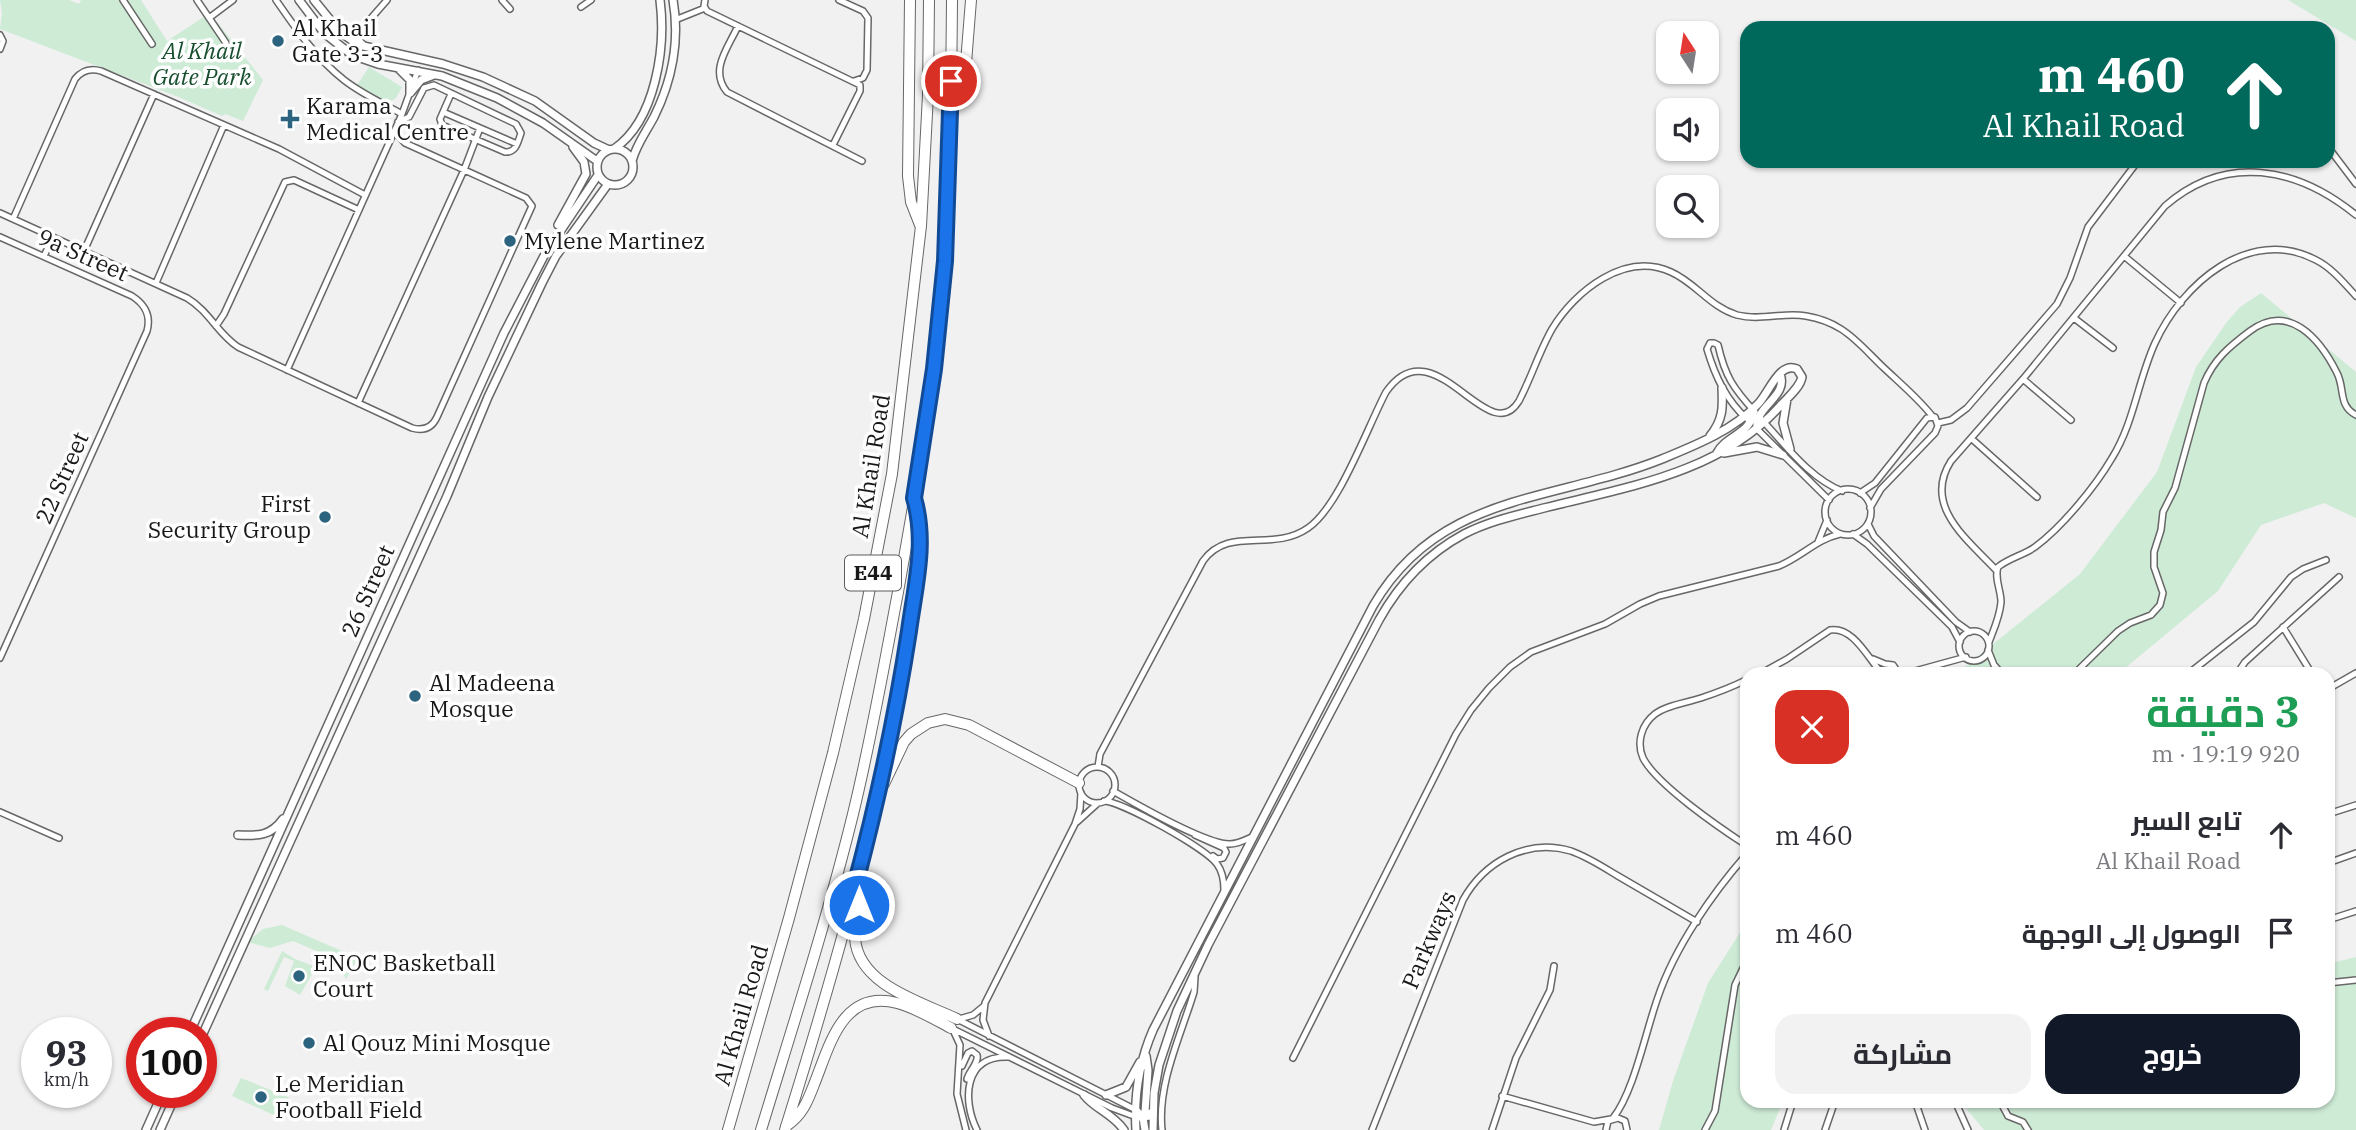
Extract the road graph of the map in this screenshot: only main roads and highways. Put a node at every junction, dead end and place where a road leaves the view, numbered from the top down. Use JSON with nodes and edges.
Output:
{"nodes":[{"id":1,"x":910,"y":0,"type":"edge"},
{"id":2,"x":929,"y":0,"type":"edge"},
{"id":3,"x":952,"y":0,"type":"edge"},
{"id":4,"x":971,"y":0,"type":"edge"},
{"id":5,"x":951,"y":108,"type":"junction"},
{"id":6,"x":921,"y":226,"type":"junction"},
{"id":7,"x":914,"y":498,"type":"junction"},
{"id":8,"x":1080,"y":788,"type":"road end"},
{"id":9,"x":877,"y":800,"type":"junction"},
{"id":10,"x":856,"y":882,"type":"junction"},
{"id":11,"x":785,"y":1128,"type":"edge"},
{"id":12,"x":727,"y":1130,"type":"edge"},
{"id":13,"x":761,"y":1130,"type":"edge"}],
"edges":[{"from":1,"to":6,"type":"highway"},
{"from":2,"to":6,"type":"highway","name":"Al Khail Road","number":"E44"},
{"from":3,"to":5,"type":"highway","name":"Al Khail Road","number":"E44"},
{"from":4,"to":5,"type":"highway"},
{"from":5,"to":7,"type":"highway","name":"Al Khail Road","number":"E44"},
{"from":6,"to":12,"type":"highway","name":"Al Khail Road","number":"E44"},
{"from":7,"to":9,"type":"highway"},
{"from":7,"to":13,"type":"highway","name":"Al Khail Road","number":"E44"},
{"from":8,"to":9,"type":"highway"},
{"from":9,"to":10,"type":"highway"},
{"from":10,"to":11,"type":"highway"},
{"from":10,"to":11,"type":"highway"}]}
